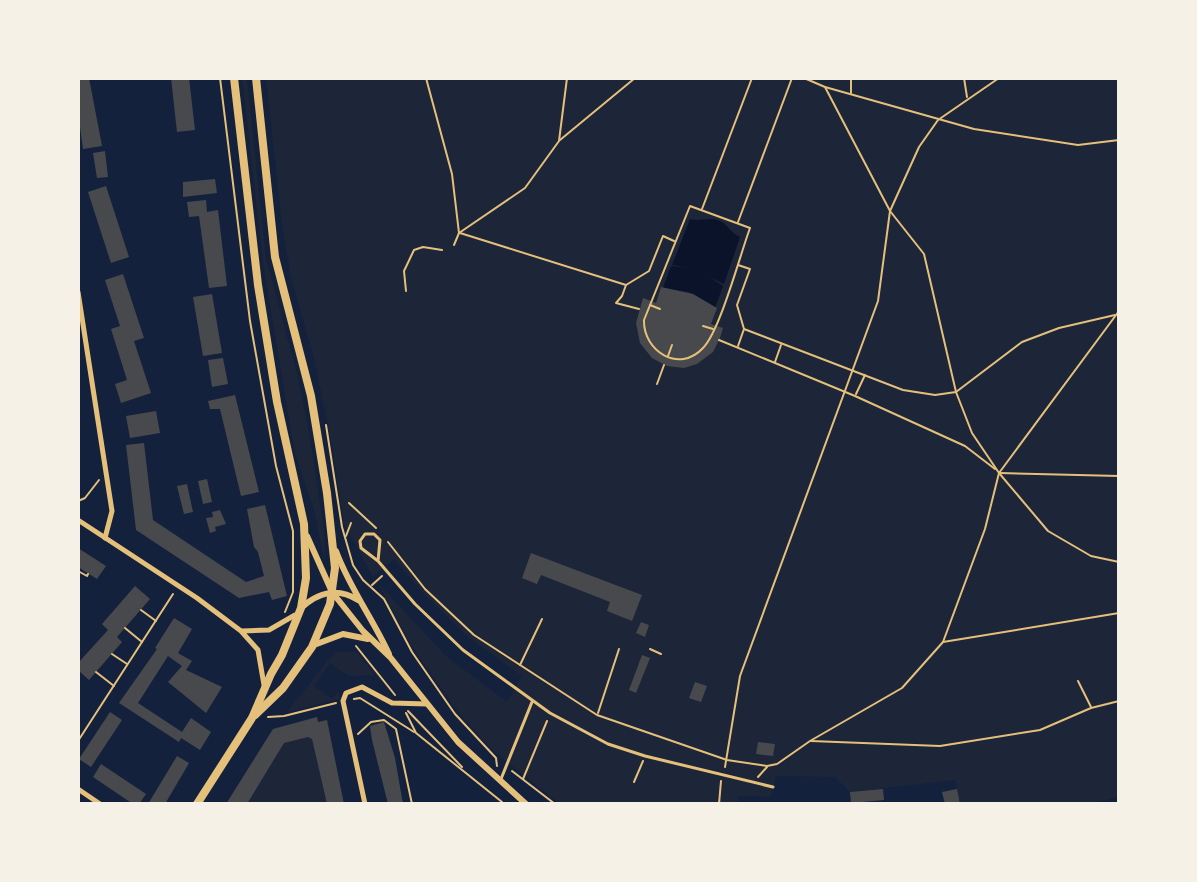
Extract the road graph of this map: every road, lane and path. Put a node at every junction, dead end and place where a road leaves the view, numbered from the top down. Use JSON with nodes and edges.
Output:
{"nodes":[{"id":1,"x":220,"y":78,"type":"edge"},
{"id":2,"x":234,"y":78,"type":"edge"},
{"id":3,"x":256,"y":78,"type":"edge"},
{"id":4,"x":426,"y":78,"type":"edge"},
{"id":5,"x":567,"y":78,"type":"edge"},
{"id":6,"x":635,"y":78,"type":"edge"},
{"id":7,"x":752,"y":78,"type":"edge"},
{"id":8,"x":792,"y":78,"type":"edge"},
{"id":9,"x":804,"y":78,"type":"edge"},
{"id":10,"x":851,"y":78,"type":"edge"},
{"id":11,"x":964,"y":78,"type":"edge"},
{"id":12,"x":999,"y":78,"type":"edge"},
{"id":13,"x":825,"y":87,"type":"junction"},
{"id":14,"x":851,"y":93,"type":"junction"},
{"id":15,"x":968,"y":98,"type":"junction"},
{"id":16,"x":938,"y":120,"type":"junction"},
{"id":17,"x":1119,"y":140,"type":"edge"},
{"id":18,"x":559,"y":141,"type":"junction"},
{"id":19,"x":702,"y":211,"type":"junction"},
{"id":20,"x":890,"y":211,"type":"junction"},
{"id":21,"x":738,"y":223,"type":"junction"},
{"id":22,"x":459,"y":233,"type":"junction"},
{"id":23,"x":675,"y":241,"type":"junction"},
{"id":24,"x":454,"y":245,"type":"dead end"},
{"id":25,"x":442,"y":250,"type":"dead end"},
{"id":26,"x":737,"y":264,"type":"junction"},
{"id":27,"x":626,"y":285,"type":"junction"},
{"id":28,"x":406,"y":291,"type":"dead end"},
{"id":29,"x":78,"y":292,"type":"edge"},
{"id":30,"x":649,"y":305,"type":"junction"},
{"id":31,"x":639,"y":309,"type":"dead end"},
{"id":32,"x":660,"y":309,"type":"dead end"},
{"id":33,"x":1119,"y":311,"type":"edge"},
{"id":34,"x":1115,"y":315,"type":"junction"},
{"id":35,"x":703,"y":326,"type":"dead end"},
{"id":36,"x":714,"y":329,"type":"junction"},
{"id":37,"x":744,"y":329,"type":"junction"},
{"id":38,"x":719,"y":340,"type":"dead end"},
{"id":39,"x":782,"y":344,"type":"junction"},
{"id":40,"x":672,"y":345,"type":"dead end"},
{"id":41,"x":737,"y":347,"type":"junction"},
{"id":42,"x":667,"y":357,"type":"junction"},
{"id":43,"x":775,"y":363,"type":"junction"},
{"id":44,"x":664,"y":365,"type":"dead end"},
{"id":45,"x":852,"y":370,"type":"junction"},
{"id":46,"x":865,"y":375,"type":"junction"},
{"id":47,"x":657,"y":384,"type":"dead end"},
{"id":48,"x":845,"y":392,"type":"junction"},
{"id":49,"x":956,"y":392,"type":"junction"},
{"id":50,"x":855,"y":396,"type":"junction"},
{"id":51,"x":324,"y":413,"type":"dead end"},
{"id":52,"x":105,"y":472,"type":"junction"},
{"id":53,"x":999,"y":473,"type":"junction"},
{"id":54,"x":1119,"y":476,"type":"edge"},
{"id":55,"x":78,"y":501,"type":"edge"},
{"id":56,"x":349,"y":503,"type":"dead end"},
{"id":57,"x":78,"y":520,"type":"edge"},
{"id":58,"x":351,"y":523,"type":"dead end"},
{"id":59,"x":304,"y":524,"type":"junction"},
{"id":60,"x":380,"y":532,"type":"dead end"},
{"id":61,"x":105,"y":538,"type":"junction"},
{"id":62,"x":333,"y":539,"type":"junction"},
{"id":63,"x":345,"y":539,"type":"junction"},
{"id":64,"x":387,"y":541,"type":"dead end"},
{"id":65,"x":378,"y":561,"type":"junction"},
{"id":66,"x":1119,"y":562,"type":"edge"},
{"id":67,"x":78,"y":571,"type":"edge"},
{"id":68,"x":387,"y":572,"type":"junction"},
{"id":69,"x":88,"y":574,"type":"dead end"},
{"id":70,"x":178,"y":586,"type":"junction"},
{"id":71,"x":371,"y":586,"type":"junction"},
{"id":72,"x":376,"y":591,"type":"junction"},
{"id":73,"x":332,"y":592,"type":"junction"},
{"id":74,"x":371,"y":595,"type":"dead end"},
{"id":75,"x":361,"y":602,"type":"junction"},
{"id":76,"x":290,"y":603,"type":"dead end"},
{"id":77,"x":301,"y":608,"type":"junction"},
{"id":78,"x":141,"y":610,"type":"dead end"},
{"id":79,"x":1119,"y":613,"type":"edge"},
{"id":80,"x":542,"y":619,"type":"dead end"},
{"id":81,"x":156,"y":621,"type":"junction"},
{"id":82,"x":125,"y":628,"type":"dead end"},
{"id":83,"x":241,"y":631,"type":"junction"},
{"id":84,"x":371,"y":640,"type":"junction"},
{"id":85,"x":142,"y":642,"type":"junction"},
{"id":86,"x":353,"y":642,"type":"dead end"},
{"id":87,"x":943,"y":642,"type":"junction"},
{"id":88,"x":312,"y":647,"type":"junction"},
{"id":89,"x":619,"y":649,"type":"dead end"},
{"id":90,"x":650,"y":649,"type":"dead end"},
{"id":91,"x":112,"y":654,"type":"dead end"},
{"id":92,"x":661,"y":654,"type":"dead end"},
{"id":93,"x":390,"y":657,"type":"junction"},
{"id":94,"x":128,"y":664,"type":"junction"},
{"id":95,"x":520,"y":667,"type":"junction"},
{"id":96,"x":96,"y":672,"type":"dead end"},
{"id":97,"x":1078,"y":681,"type":"dead end"},
{"id":98,"x":114,"y":686,"type":"junction"},
{"id":99,"x":264,"y":688,"type":"junction"},
{"id":100,"x":398,"y":699,"type":"dead end"},
{"id":101,"x":349,"y":700,"type":"dead end"},
{"id":102,"x":1119,"y":701,"type":"edge"},
{"id":103,"x":532,"y":702,"type":"junction"},
{"id":104,"x":337,"y":703,"type":"dead end"},
{"id":105,"x":427,"y":704,"type":"junction"},
{"id":106,"x":1091,"y":708,"type":"junction"},
{"id":107,"x":550,"y":713,"type":"junction"},
{"id":108,"x":597,"y":715,"type":"junction"},
{"id":109,"x":252,"y":718,"type":"junction"},
{"id":110,"x":416,"y":733,"type":"junction"},
{"id":111,"x":352,"y":740,"type":"junction"},
{"id":112,"x":78,"y":741,"type":"edge"},
{"id":113,"x":810,"y":741,"type":"junction"},
{"id":114,"x":645,"y":756,"type":"junction"},
{"id":115,"x":496,"y":758,"type":"dead end"},
{"id":116,"x":727,"y":760,"type":"junction"},
{"id":117,"x":767,"y":766,"type":"junction"},
{"id":118,"x":464,"y":770,"type":"junction"},
{"id":119,"x":512,"y":770,"type":"dead end"},
{"id":120,"x":523,"y":779,"type":"junction"},
{"id":121,"x":500,"y":782,"type":"junction"},
{"id":122,"x":634,"y":782,"type":"dead end"},
{"id":123,"x":754,"y":782,"type":"junction"},
{"id":124,"x":773,"y":787,"type":"dead end"},
{"id":125,"x":78,"y":789,"type":"edge"},
{"id":126,"x":100,"y":804,"type":"edge"},
{"id":127,"x":197,"y":804,"type":"edge"},
{"id":128,"x":365,"y":804,"type":"edge"},
{"id":129,"x":504,"y":804,"type":"edge"},
{"id":130,"x":526,"y":804,"type":"edge"},
{"id":131,"x":555,"y":804,"type":"edge"}],
"edges":[{"from":1,"to":76,"type":"path"},
{"from":2,"to":59,"type":"main road"},
{"from":3,"to":62,"type":"main road"},
{"from":4,"to":22,"type":"path"},
{"from":5,"to":18,"type":"path"},
{"from":6,"to":18,"type":"path"},
{"from":7,"to":19,"type":"path"},
{"from":8,"to":21,"type":"path"},
{"from":9,"to":13,"type":"path"},
{"from":10,"to":14,"type":"path"},
{"from":11,"to":15,"type":"path"},
{"from":12,"to":15,"type":"path"},
{"from":13,"to":14,"type":"path"},
{"from":13,"to":20,"type":"path"},
{"from":14,"to":16,"type":"path"},
{"from":15,"to":16,"type":"path"},
{"from":16,"to":17,"type":"path"},
{"from":16,"to":20,"type":"path"},
{"from":18,"to":22,"type":"path"},
{"from":19,"to":21,"type":"path"},
{"from":19,"to":23,"type":"path"},
{"from":20,"to":45,"type":"path"},
{"from":20,"to":49,"type":"path"},
{"from":21,"to":26,"type":"path"},
{"from":22,"to":24,"type":"path"},
{"from":22,"to":27,"type":"path"},
{"from":23,"to":27,"type":"path"},
{"from":23,"to":30,"type":"path"},
{"from":25,"to":28,"type":"path"},
{"from":26,"to":36,"type":"path"},
{"from":26,"to":37,"type":"path"},
{"from":27,"to":31,"type":"path"},
{"from":29,"to":52,"type":"street"},
{"from":30,"to":32,"type":"path"},
{"from":30,"to":42,"type":"path"},
{"from":33,"to":34,"type":"path"},
{"from":34,"to":49,"type":"path"},
{"from":34,"to":53,"type":"path"},
{"from":35,"to":36,"type":"path"},
{"from":36,"to":42,"type":"path"},
{"from":37,"to":39,"type":"path"},
{"from":37,"to":41,"type":"path"},
{"from":38,"to":41,"type":"path"},
{"from":39,"to":43,"type":"path"},
{"from":39,"to":45,"type":"path"},
{"from":40,"to":42,"type":"path"},
{"from":41,"to":43,"type":"path"},
{"from":43,"to":48,"type":"path"},
{"from":44,"to":47,"type":"path"},
{"from":45,"to":46,"type":"path"},
{"from":45,"to":48,"type":"path"},
{"from":46,"to":49,"type":"path"},
{"from":46,"to":50,"type":"path"},
{"from":48,"to":50,"type":"path"},
{"from":48,"to":116,"type":"path"},
{"from":49,"to":53,"type":"path"},
{"from":50,"to":53,"type":"path"},
{"from":51,"to":63,"type":"path"},
{"from":52,"to":55,"type":"path"},
{"from":52,"to":61,"type":"street"},
{"from":53,"to":54,"type":"path"},
{"from":53,"to":66,"type":"path"},
{"from":53,"to":87,"type":"path"},
{"from":56,"to":60,"type":"path"},
{"from":57,"to":61,"type":"street"},
{"from":58,"to":63,"type":"path"},
{"from":59,"to":73,"type":"street"},
{"from":59,"to":77,"type":"main road"},
{"from":61,"to":70,"type":"street"},
{"from":62,"to":73,"type":"main road"},
{"from":62,"to":75,"type":"street"},
{"from":63,"to":71,"type":"path"},
{"from":64,"to":95,"type":"path"},
{"from":65,"to":65,"type":"lane"},
{"from":65,"to":68,"type":"lane"},
{"from":67,"to":69,"type":"path"},
{"from":68,"to":71,"type":"path"},
{"from":68,"to":103,"type":"lane"},
{"from":70,"to":81,"type":"path"},
{"from":70,"to":83,"type":"street"},
{"from":71,"to":72,"type":"path"},
{"from":72,"to":74,"type":"path"},
{"from":72,"to":115,"type":"path"},
{"from":73,"to":75,"type":"street"},
{"from":73,"to":77,"type":"street"},
{"from":73,"to":84,"type":"street"},
{"from":73,"to":88,"type":"main road"},
{"from":75,"to":93,"type":"street"},
{"from":77,"to":83,"type":"street"},
{"from":77,"to":99,"type":"main road"},
{"from":78,"to":81,"type":"path"},
{"from":79,"to":87,"type":"path"},
{"from":80,"to":95,"type":"path"},
{"from":81,"to":85,"type":"path"},
{"from":82,"to":85,"type":"path"},
{"from":83,"to":99,"type":"street"},
{"from":84,"to":88,"type":"street"},
{"from":84,"to":93,"type":"street"},
{"from":85,"to":94,"type":"path"},
{"from":86,"to":100,"type":"path"},
{"from":87,"to":113,"type":"path"},
{"from":88,"to":109,"type":"main road"},
{"from":89,"to":108,"type":"path"},
{"from":90,"to":92,"type":"path"},
{"from":91,"to":94,"type":"path"},
{"from":93,"to":105,"type":"street"},
{"from":94,"to":98,"type":"path"},
{"from":95,"to":108,"type":"path"},
{"from":96,"to":98,"type":"path"},
{"from":97,"to":106,"type":"path"},
{"from":98,"to":112,"type":"path"},
{"from":99,"to":109,"type":"main road"},
{"from":101,"to":110,"type":"path"},
{"from":102,"to":106,"type":"path"},
{"from":103,"to":107,"type":"lane"},
{"from":103,"to":121,"type":"lane"},
{"from":104,"to":109,"type":"path"},
{"from":105,"to":111,"type":"street"},
{"from":105,"to":121,"type":"street"},
{"from":106,"to":113,"type":"path"},
{"from":107,"to":114,"type":"lane"},
{"from":107,"to":120,"type":"path"},
{"from":108,"to":116,"type":"path"},
{"from":109,"to":127,"type":"main road"},
{"from":110,"to":118,"type":"path"},
{"from":110,"to":118,"type":"path"},
{"from":111,"to":128,"type":"street"},
{"from":111,"to":129,"type":"path"},
{"from":113,"to":117,"type":"path"},
{"from":114,"to":122,"type":"path"},
{"from":114,"to":123,"type":"lane"},
{"from":116,"to":117,"type":"path"},
{"from":117,"to":123,"type":"path"},
{"from":118,"to":129,"type":"path"},
{"from":119,"to":120,"type":"path"},
{"from":120,"to":131,"type":"path"},
{"from":121,"to":130,"type":"street"},
{"from":123,"to":124,"type":"lane"},
{"from":125,"to":126,"type":"street"}]}
